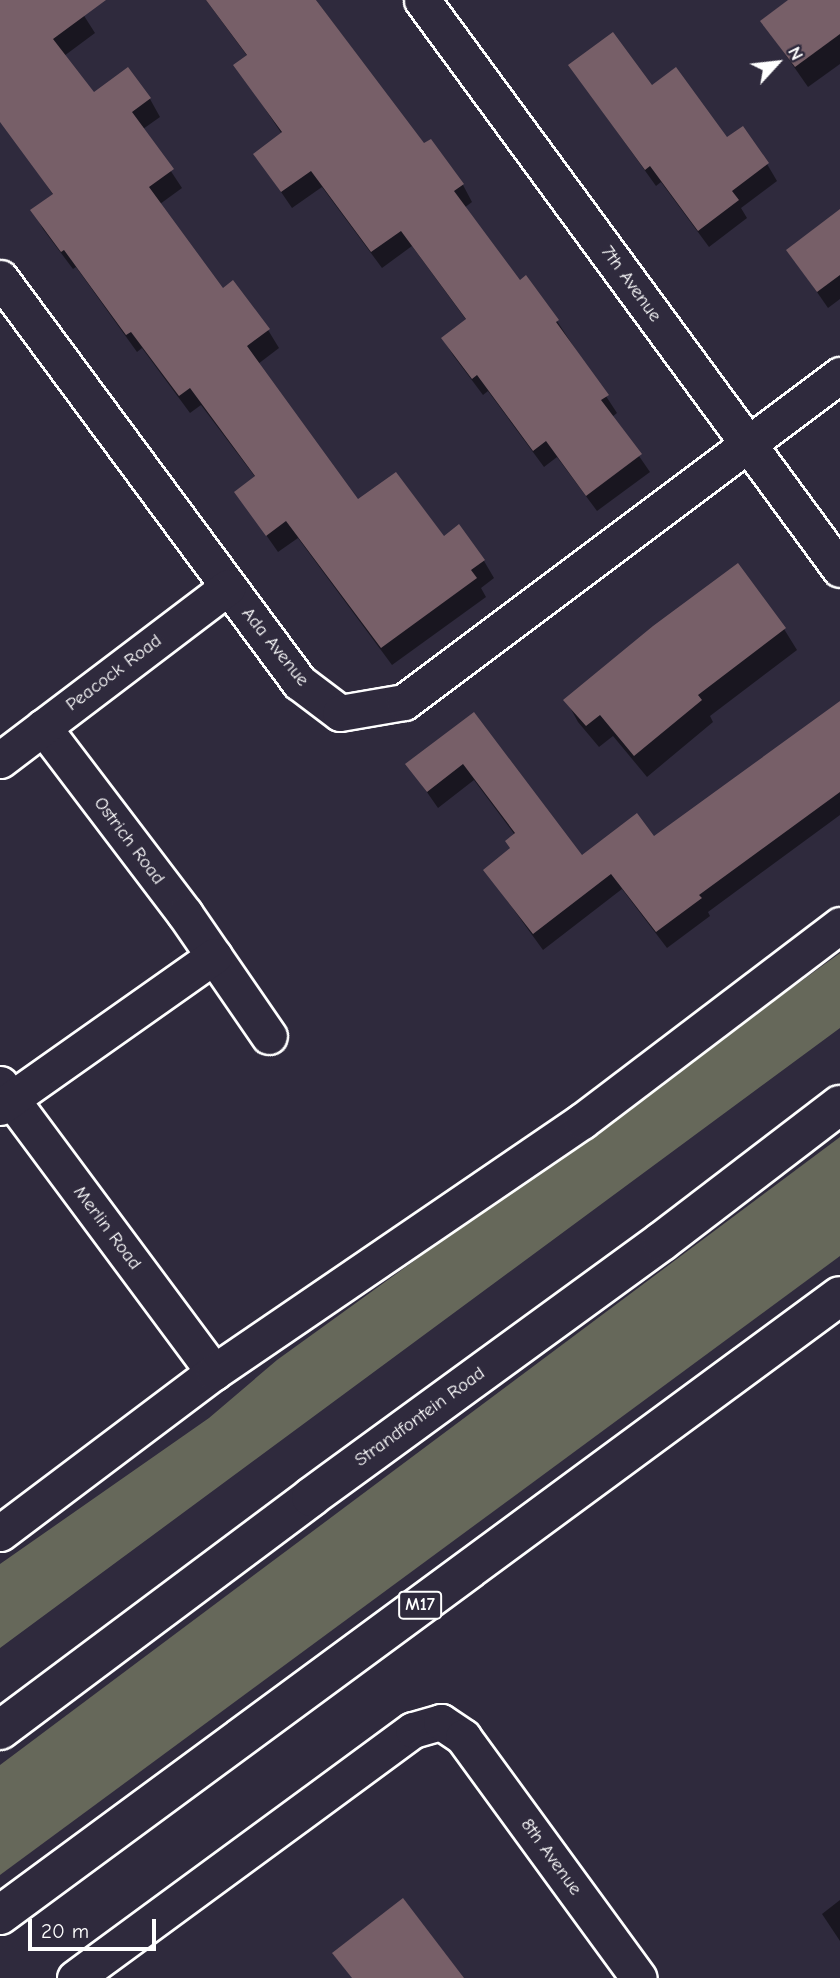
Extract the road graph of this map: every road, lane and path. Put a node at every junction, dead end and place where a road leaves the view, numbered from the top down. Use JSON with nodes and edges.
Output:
{"nodes":[{"id":1,"x":422,"y":0,"type":"edge"},
{"id":2,"x":0,"y":278,"type":"edge"},
{"id":3,"x":840,"y":375,"type":"edge"},
{"id":4,"x":747,"y":445,"type":"junction"},
{"id":5,"x":840,"y":569,"type":"edge"},
{"id":6,"x":228,"y":586,"type":"junction"},
{"id":7,"x":43,"y":727,"type":"junction"},
{"id":8,"x":0,"y":760,"type":"edge"},
{"id":9,"x":840,"y":925,"type":"edge"},
{"id":10,"x":214,"y":956,"type":"junction"},
{"id":11,"x":269,"y":1037,"type":"dead end"},
{"id":12,"x":4,"y":1097,"type":"edge"},
{"id":13,"x":840,"y":1105,"type":"edge"},
{"id":14,"x":840,"y":1296,"type":"edge"},
{"id":15,"x":214,"y":1372,"type":"junction"},
{"id":16,"x":0,"y":1533,"type":"edge"},
{"id":17,"x":0,"y":1730,"type":"edge"},
{"id":18,"x":0,"y":1915,"type":"edge"},
{"id":19,"x":75,"y":1978,"type":"edge"},
{"id":20,"x":639,"y":1978,"type":"edge"}],
"edges":[{"from":1,"to":4,"type":"street","name":"7th Avenue"},
{"from":2,"to":6,"type":"street","name":"Ada Avenue"},
{"from":3,"to":4,"type":"street","name":"Ada Avenue"},
{"from":4,"to":5,"type":"street","name":"7th Avenue"},
{"from":4,"to":6,"type":"street","name":"Ada Avenue"},
{"from":6,"to":7,"type":"street","name":"Peacock Road"},
{"from":7,"to":8,"type":"street","name":"Peacock Road"},
{"from":7,"to":10,"type":"street","name":"Ostrich Road"},
{"from":9,"to":15,"type":"street"},
{"from":10,"to":11,"type":"street","name":"Ostrich Road"},
{"from":10,"to":12,"type":"street"},
{"from":12,"to":15,"type":"street","name":"Merlin Road"},
{"from":13,"to":17,"type":"main road","name":"Strandfontein Road"},
{"from":14,"to":18,"type":"main road","number":"M17"},
{"from":15,"to":16,"type":"street"},
{"from":19,"to":20,"type":"street","name":"8th Avenue"}]}
